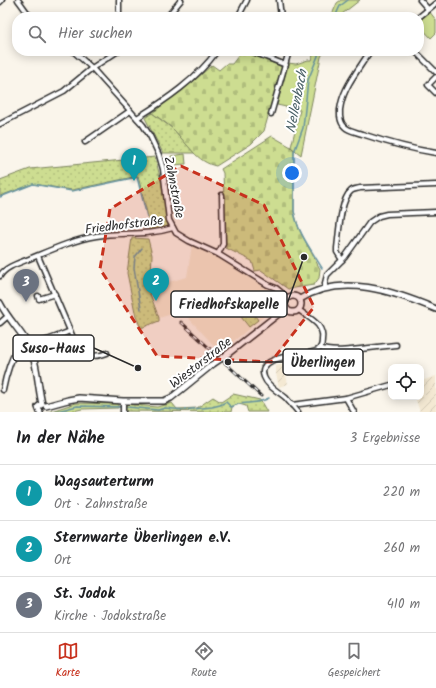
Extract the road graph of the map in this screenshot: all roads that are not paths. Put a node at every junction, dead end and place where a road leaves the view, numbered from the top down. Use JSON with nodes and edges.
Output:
{"nodes":[{"id":1,"x":2,"y":0,"type":"edge"},
{"id":2,"x":18,"y":0,"type":"edge"},
{"id":3,"x":119,"y":0,"type":"edge"},
{"id":4,"x":181,"y":0,"type":"edge"},
{"id":5,"x":247,"y":0,"type":"edge"},
{"id":6,"x":279,"y":0,"type":"edge"},
{"id":7,"x":420,"y":0,"type":"edge"},
{"id":8,"x":0,"y":2,"type":"edge"},
{"id":9,"x":436,"y":2,"type":"edge"},
{"id":10,"x":428,"y":9,"type":"junction"},
{"id":11,"x":26,"y":12,"type":"edge"},
{"id":12,"x":119,"y":12,"type":"edge"},
{"id":13,"x":171,"y":12,"type":"edge"},
{"id":14,"x":241,"y":12,"type":"edge"},
{"id":15,"x":281,"y":12,"type":"edge"},
{"id":16,"x":424,"y":13,"type":"edge"},
{"id":17,"x":79,"y":56,"type":"edge"},
{"id":18,"x":110,"y":56,"type":"edge"},
{"id":19,"x":213,"y":56,"type":"edge"},
{"id":20,"x":262,"y":56,"type":"edge"},
{"id":21,"x":288,"y":56,"type":"edge"},
{"id":22,"x":367,"y":56,"type":"edge"},
{"id":23,"x":420,"y":56,"type":"edge"},
{"id":24,"x":286,"y":66,"type":"junction"},
{"id":25,"x":92,"y":68,"type":"junction"},
{"id":26,"x":436,"y":72,"type":"edge"},
{"id":27,"x":436,"y":77,"type":"edge"},
{"id":28,"x":436,"y":93,"type":"edge"},
{"id":29,"x":130,"y":111,"type":"junction"},
{"id":30,"x":271,"y":114,"type":"dead end"},
{"id":31,"x":137,"y":118,"type":"junction"},
{"id":32,"x":0,"y":124,"type":"edge"},
{"id":33,"x":85,"y":142,"type":"dead end"},
{"id":34,"x":436,"y":153,"type":"edge"},
{"id":35,"x":436,"y":185,"type":"edge"},
{"id":36,"x":222,"y":195,"type":"dead end"},
{"id":37,"x":436,"y":212,"type":"edge"},
{"id":38,"x":173,"y":228,"type":"junction"},
{"id":39,"x":218,"y":254,"type":"junction"},
{"id":40,"x":38,"y":256,"type":"junction"},
{"id":41,"x":342,"y":260,"type":"junction"},
{"id":42,"x":0,"y":276,"type":"edge"},
{"id":43,"x":325,"y":288,"type":"junction"},
{"id":44,"x":55,"y":294,"type":"junction"},
{"id":45,"x":38,"y":296,"type":"dead end"},
{"id":46,"x":288,"y":298,"type":"junction"},
{"id":47,"x":300,"y":299,"type":"junction"},
{"id":48,"x":0,"y":303,"type":"edge"},
{"id":49,"x":286,"y":308,"type":"junction"},
{"id":50,"x":436,"y":309,"type":"edge"},
{"id":51,"x":299,"y":310,"type":"junction"},
{"id":52,"x":8,"y":316,"type":"junction"},
{"id":53,"x":0,"y":323,"type":"edge"},
{"id":54,"x":70,"y":331,"type":"junction"},
{"id":55,"x":27,"y":342,"type":"junction"},
{"id":56,"x":396,"y":344,"type":"dead end"},
{"id":57,"x":320,"y":348,"type":"junction"},
{"id":58,"x":107,"y":353,"type":"dead end"},
{"id":59,"x":388,"y":386,"type":"edge"},
{"id":60,"x":3,"y":390,"type":"dead end"},
{"id":61,"x":346,"y":398,"type":"junction"},
{"id":62,"x":123,"y":403,"type":"junction"},
{"id":63,"x":292,"y":405,"type":"junction"},
{"id":64,"x":42,"y":409,"type":"edge"},
{"id":65,"x":123,"y":411,"type":"edge"},
{"id":66,"x":298,"y":412,"type":"edge"},
{"id":67,"x":354,"y":412,"type":"edge"}],
"edges":[{"from":1,"to":8,"type":"street"},
{"from":2,"to":11,"type":"street"},
{"from":3,"to":12,"type":"street"},
{"from":4,"to":13,"type":"street"},
{"from":5,"to":14,"type":"street"},
{"from":6,"to":15,"type":"street"},
{"from":7,"to":10,"type":"street"},
{"from":9,"to":10,"type":"street"},
{"from":10,"to":16,"type":"street"},
{"from":17,"to":25,"type":"street","name":"Zahnstraße"},
{"from":18,"to":25,"type":"street"},
{"from":19,"to":31,"type":"street"},
{"from":20,"to":24,"type":"street"},
{"from":21,"to":24,"type":"street"},
{"from":22,"to":34,"type":"street"},
{"from":23,"to":26,"type":"street"},
{"from":24,"to":30,"type":"street"},
{"from":25,"to":29,"type":"street","name":"Zahnstraße"},
{"from":25,"to":32,"type":"street"},
{"from":27,"to":28,"type":"street"},
{"from":29,"to":31,"type":"street","name":"Zahnstraße"},
{"from":29,"to":33,"type":"street"},
{"from":31,"to":38,"type":"street","name":"Zahnstraße"},
{"from":35,"to":41,"type":"street"},
{"from":36,"to":39,"type":"street"},
{"from":37,"to":41,"type":"street"},
{"from":38,"to":39,"type":"street","name":"Friedhofstraße"},
{"from":38,"to":40,"type":"street","name":"Friedhofstraße"},
{"from":39,"to":46,"type":"street","name":"Friedhofstraße"},
{"from":40,"to":42,"type":"street","name":"Friedhofstraße"},
{"from":40,"to":44,"type":"street"},
{"from":41,"to":43,"type":"street"},
{"from":43,"to":47,"type":"street"},
{"from":43,"to":50,"type":"street"},
{"from":44,"to":45,"type":"street"},
{"from":44,"to":54,"type":"street"},
{"from":46,"to":47,"type":"street"},
{"from":46,"to":49,"type":"street"},
{"from":47,"to":51,"type":"street"},
{"from":48,"to":52,"type":"street"},
{"from":49,"to":51,"type":"street"},
{"from":49,"to":62,"type":"street","name":"Wiestorstraße","bridge":true},
{"from":51,"to":57,"type":"street"},
{"from":52,"to":53,"type":"street"},
{"from":52,"to":55,"type":"street"},
{"from":54,"to":55,"type":"street"},
{"from":54,"to":58,"type":"street"},
{"from":55,"to":60,"type":"street"},
{"from":55,"to":64,"type":"street"},
{"from":56,"to":57,"type":"street"},
{"from":57,"to":63,"type":"street"},
{"from":59,"to":61,"type":"street"},
{"from":61,"to":63,"type":"street"},
{"from":61,"to":67,"type":"street"},
{"from":62,"to":64,"type":"street","name":"Wiestorstraße"},
{"from":62,"to":65,"type":"street"},
{"from":63,"to":66,"type":"street"}]}
